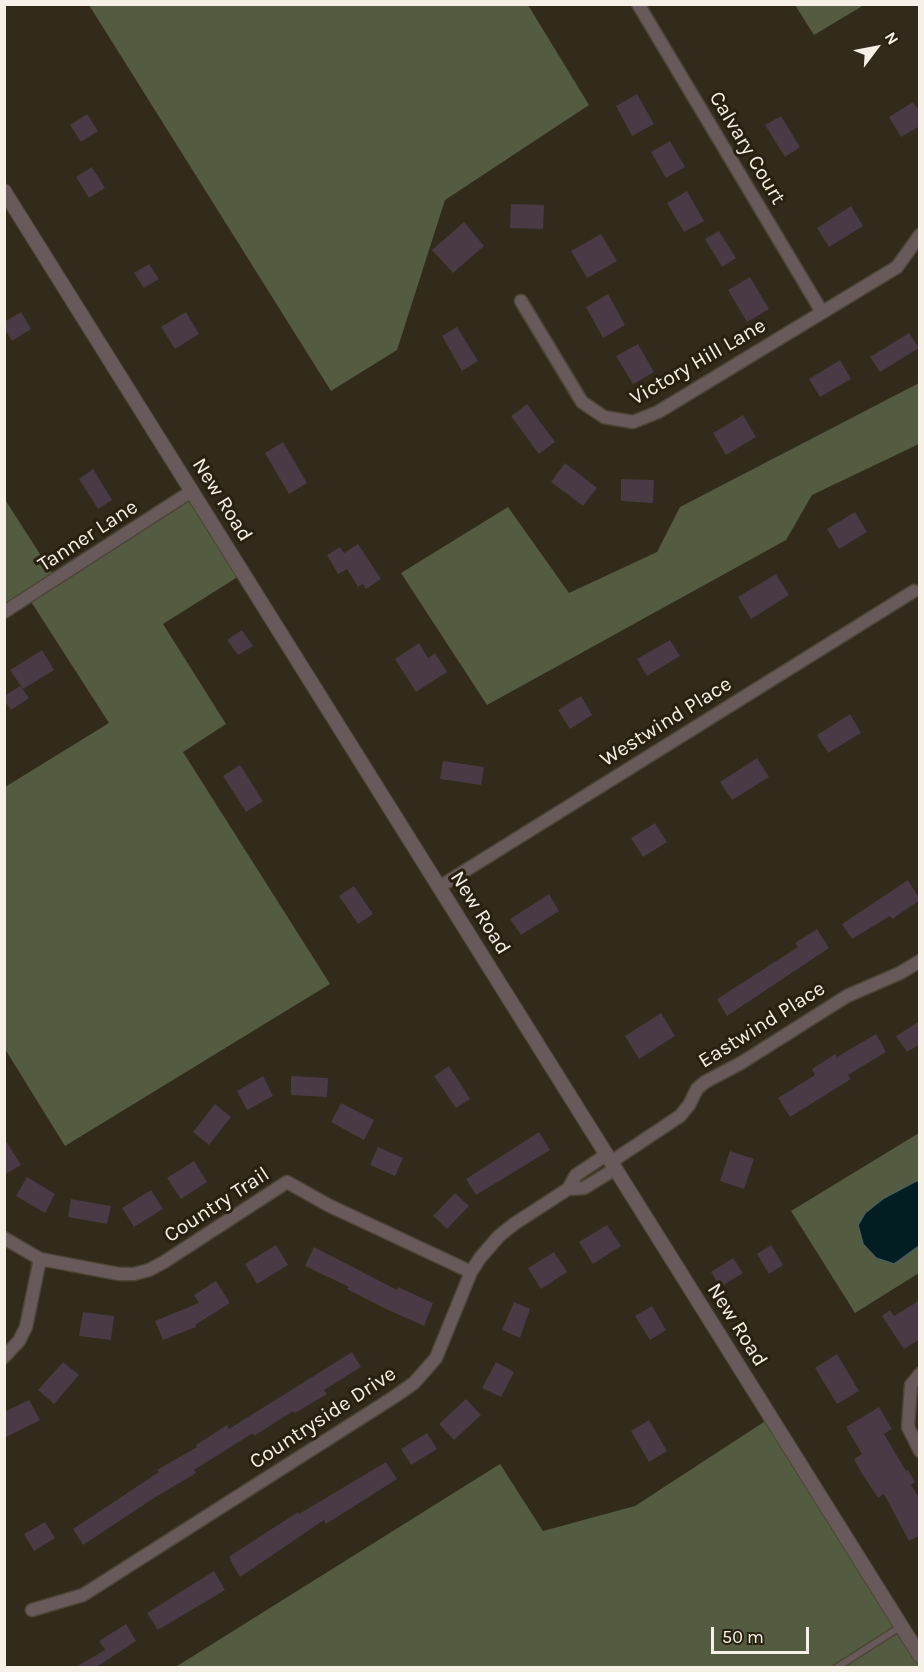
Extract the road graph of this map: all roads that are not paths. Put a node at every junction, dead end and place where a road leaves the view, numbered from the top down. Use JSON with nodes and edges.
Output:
{"nodes":[{"id":1,"x":638,"y":4,"type":"edge"},
{"id":2,"x":4,"y":191,"type":"edge"},
{"id":3,"x":920,"y":235,"type":"edge"},
{"id":4,"x":521,"y":301,"type":"dead end"},
{"id":5,"x":822,"y":312,"type":"junction"},
{"id":6,"x":192,"y":491,"type":"junction"},
{"id":7,"x":914,"y":591,"type":"dead end"},
{"id":8,"x":4,"y":612,"type":"edge"},
{"id":9,"x":439,"y":887,"type":"junction"},
{"id":10,"x":920,"y":961,"type":"edge"},
{"id":11,"x":610,"y":1162,"type":"junction"},
{"id":12,"x":4,"y":1238,"type":"edge"},
{"id":13,"x":40,"y":1258,"type":"junction"},
{"id":14,"x":471,"y":1272,"type":"junction"},
{"id":15,"x":4,"y":1357,"type":"edge"},
{"id":16,"x":920,"y":1374,"type":"edge"},
{"id":17,"x":920,"y":1451,"type":"edge"},
{"id":18,"x":32,"y":1610,"type":"dead end"},
{"id":19,"x":901,"y":1626,"type":"junction"},
{"id":20,"x":918,"y":1652,"type":"edge"},
{"id":21,"x":836,"y":1668,"type":"edge"}],
"edges":[{"from":1,"to":5,"type":"street","name":"Calvary Court"},
{"from":2,"to":6,"type":"street","name":"New Road"},
{"from":3,"to":5,"type":"street","name":"Victory Hill Lane"},
{"from":4,"to":5,"type":"street","name":"Victory Hill Lane"},
{"from":6,"to":8,"type":"street","name":"Tanner Lane"},
{"from":6,"to":9,"type":"street","name":"New Road"},
{"from":7,"to":9,"type":"street","name":"Westwind Place"},
{"from":9,"to":11,"type":"street","name":"New Road"},
{"from":10,"to":11,"type":"street","name":"Eastwind Place"},
{"from":11,"to":14,"type":"street","name":"Countryside Drive"},
{"from":11,"to":19,"type":"street","name":"New Road"},
{"from":12,"to":13,"type":"street","name":"Country Trail"},
{"from":13,"to":14,"type":"street","name":"Country Trail"},
{"from":13,"to":15,"type":"street"},
{"from":14,"to":18,"type":"street","name":"Countryside Drive"},
{"from":16,"to":17,"type":"street"},
{"from":19,"to":20,"type":"street","name":"New Road"},
{"from":19,"to":21,"type":"lane"}]}
